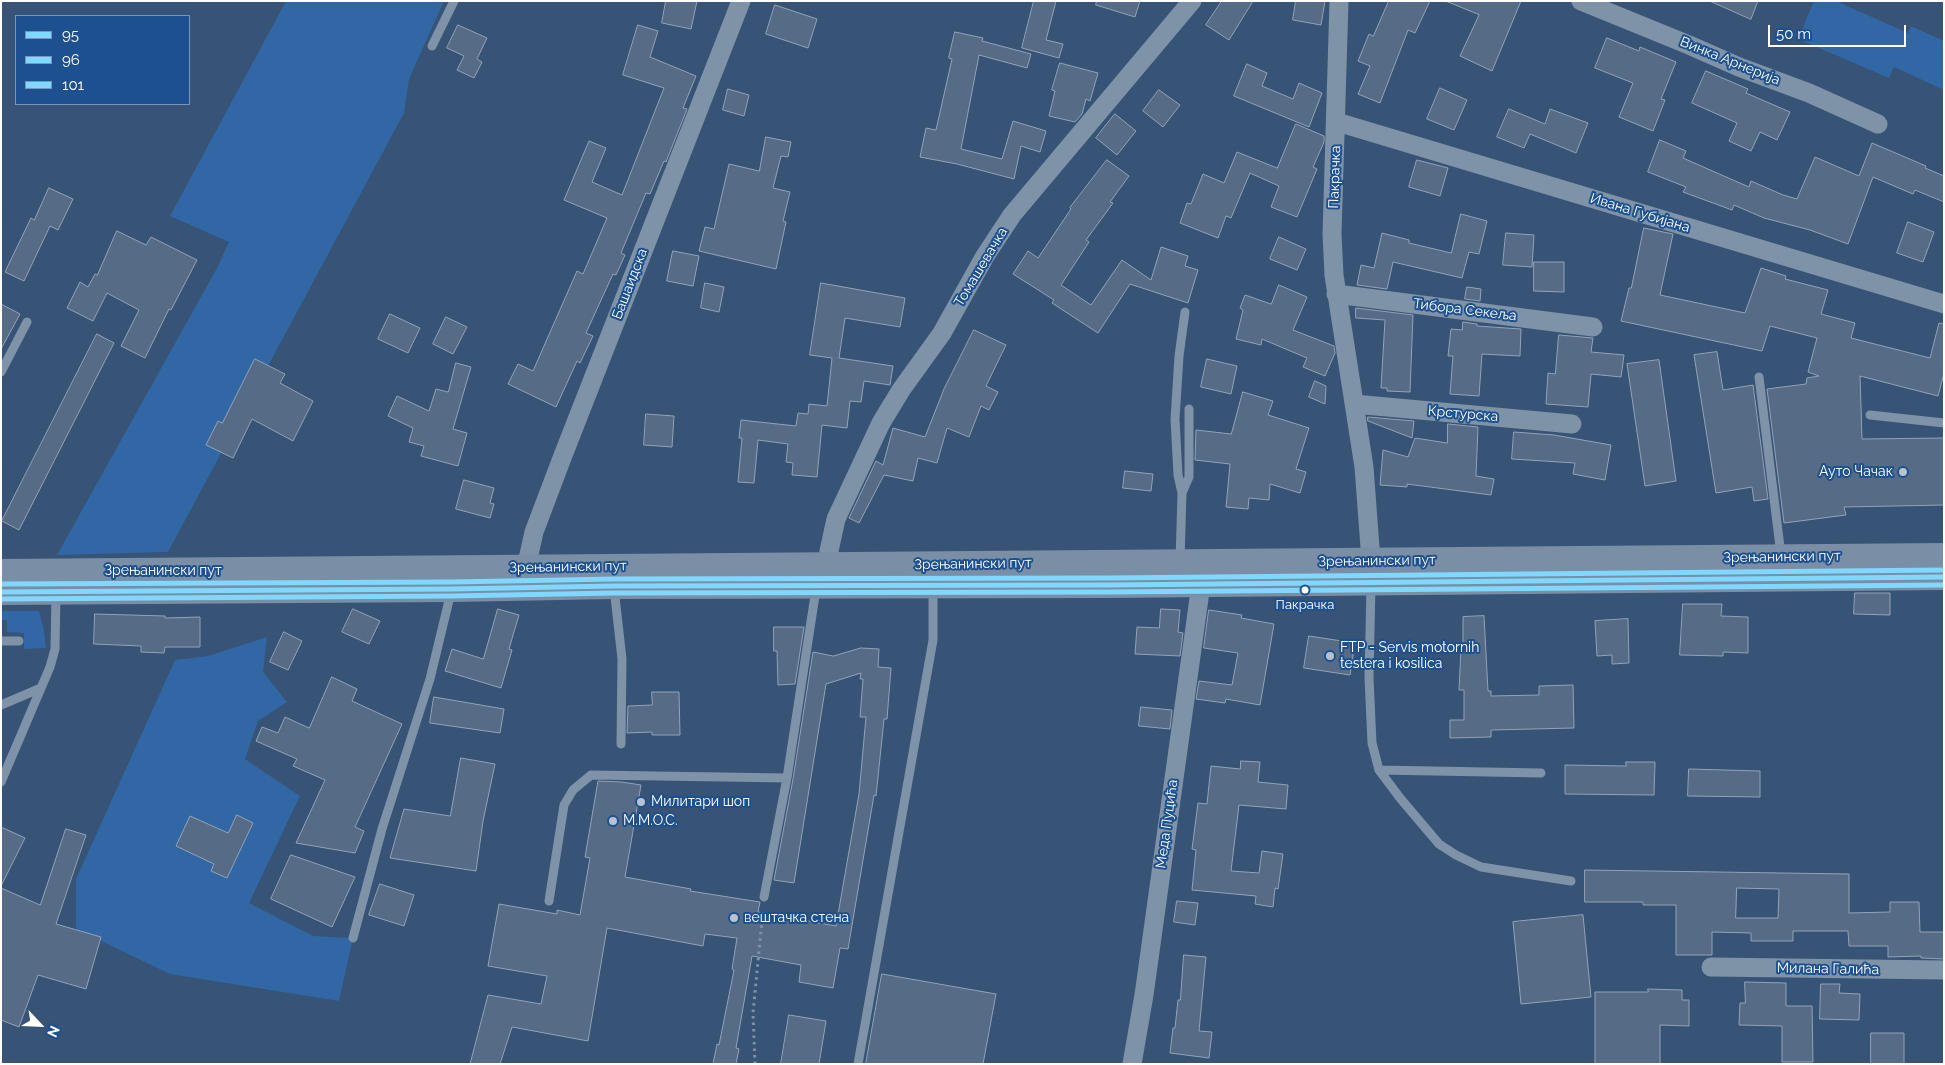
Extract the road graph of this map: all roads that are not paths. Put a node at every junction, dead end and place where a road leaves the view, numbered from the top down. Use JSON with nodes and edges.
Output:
{"nodes":[{"id":1,"x":454,"y":1,"type":"edge"},
{"id":2,"x":741,"y":1,"type":"edge"},
{"id":3,"x":1192,"y":1,"type":"edge"},
{"id":4,"x":1339,"y":1,"type":"edge"},
{"id":5,"x":1581,"y":1,"type":"edge"},
{"id":6,"x":432,"y":46,"type":"dead end"},
{"id":7,"x":1337,"y":122,"type":"junction"},
{"id":8,"x":1878,"y":124,"type":"dead end"},
{"id":9,"x":1336,"y":294,"type":"junction"},
{"id":10,"x":1944,"y":304,"type":"edge"},
{"id":11,"x":1185,"y":312,"type":"dead end"},
{"id":12,"x":27,"y":322,"type":"dead end"},
{"id":13,"x":1593,"y":327,"type":"dead end"},
{"id":14,"x":1,"y":372,"type":"edge"},
{"id":15,"x":1759,"y":378,"type":"dead end"},
{"id":16,"x":1354,"y":404,"type":"junction"},
{"id":17,"x":1189,"y":408,"type":"dead end"},
{"id":18,"x":1870,"y":415,"type":"dead end"},
{"id":19,"x":1944,"y":423,"type":"edge"},
{"id":20,"x":1572,"y":424,"type":"dead end"},
{"id":21,"x":1182,"y":493,"type":"junction"},
{"id":22,"x":1944,"y":556,"type":"edge"},
{"id":23,"x":1782,"y":557,"type":"junction"},
{"id":24,"x":1179,"y":563,"type":"junction"},
{"id":25,"x":526,"y":568,"type":"junction"},
{"id":26,"x":1,"y":572,"type":"edge"},
{"id":27,"x":1371,"y":572,"type":"junction"},
{"id":28,"x":822,"y":576,"type":"junction"},
{"id":29,"x":1944,"y":577,"type":"edge"},
{"id":30,"x":1201,"y":584,"type":"junction"},
{"id":31,"x":614,"y":586,"type":"junction"},
{"id":32,"x":933,"y":586,"type":"junction"},
{"id":33,"x":452,"y":590,"type":"junction"},
{"id":34,"x":56,"y":591,"type":"junction"},
{"id":35,"x":1,"y":592,"type":"edge"},
{"id":36,"x":19,"y":641,"type":"dead end"},
{"id":37,"x":1,"y":642,"type":"edge"},
{"id":38,"x":41,"y":688,"type":"junction"},
{"id":39,"x":1,"y":705,"type":"edge"},
{"id":40,"x":621,"y":744,"type":"dead end"},
{"id":41,"x":1379,"y":770,"type":"junction"},
{"id":42,"x":1540,"y":773,"type":"dead end"},
{"id":43,"x":786,"y":778,"type":"junction"},
{"id":44,"x":1,"y":782,"type":"edge"},
{"id":45,"x":1571,"y":880,"type":"dead end"},
{"id":46,"x":764,"y":897,"type":"road end"},
{"id":47,"x":549,"y":901,"type":"dead end"},
{"id":48,"x":353,"y":938,"type":"dead end"},
{"id":49,"x":1711,"y":967,"type":"dead end"},
{"id":50,"x":1944,"y":970,"type":"edge"},
{"id":51,"x":858,"y":1064,"type":"edge"},
{"id":52,"x":1132,"y":1064,"type":"edge"}],
"edges":[{"from":1,"to":6,"type":"lane"},
{"from":2,"to":25,"type":"street","name":"Башаидска"},
{"from":3,"to":28,"type":"street","name":"Томашевачка"},
{"from":4,"to":7,"type":"street","name":"Пакрачка"},
{"from":5,"to":8,"type":"street","name":"Винка Арнерија"},
{"from":7,"to":9,"type":"street","name":"Пакрачка"},
{"from":7,"to":10,"type":"street","name":"Ивана Губијана"},
{"from":9,"to":13,"type":"street","name":"Тибора Секеља"},
{"from":9,"to":16,"type":"street","name":"Пакрачка"},
{"from":11,"to":21,"type":"lane"},
{"from":12,"to":14,"type":"lane"},
{"from":15,"to":23,"type":"lane"},
{"from":16,"to":20,"type":"street","name":"Крстурска"},
{"from":16,"to":27,"type":"street","name":"Пакрачка"},
{"from":17,"to":21,"type":"lane"},
{"from":18,"to":19,"type":"lane"},
{"from":21,"to":24,"type":"lane"},
{"from":22,"to":23,"type":"main road","name":"Зрењанински пут"},
{"from":23,"to":27,"type":"main road","name":"Зрењанински пут"},
{"from":24,"to":27,"type":"main road","name":"Зрењанински пут"},
{"from":24,"to":28,"type":"main road","name":"Зрењанински пут"},
{"from":25,"to":26,"type":"main road","name":"Зрењанински пут"},
{"from":25,"to":28,"type":"main road","name":"Зрењанински пут"},
{"from":27,"to":29,"type":"main road","name":"Зрењанински пут"},
{"from":27,"to":30,"type":"main road","name":"Зрењанински пут"},
{"from":27,"to":41,"type":"lane"},
{"from":28,"to":31,"type":"main road","name":"Зрењанински пут"},
{"from":28,"to":32,"type":"main road","name":"Зрењанински пут"},
{"from":28,"to":43,"type":"lane"},
{"from":30,"to":32,"type":"main road","name":"Зрењанински пут"},
{"from":30,"to":52,"type":"street","name":"Меда Пуцића"},
{"from":31,"to":33,"type":"main road","name":"Зрењанински пут"},
{"from":31,"to":40,"type":"lane"},
{"from":32,"to":51,"type":"lane"},
{"from":33,"to":34,"type":"main road","name":"Зрењанински пут"},
{"from":33,"to":48,"type":"lane"},
{"from":34,"to":35,"type":"main road","name":"Зрењанински пут"},
{"from":34,"to":38,"type":"lane"},
{"from":36,"to":37,"type":"lane"},
{"from":38,"to":39,"type":"lane"},
{"from":38,"to":44,"type":"lane"},
{"from":41,"to":42,"type":"lane"},
{"from":41,"to":45,"type":"lane"},
{"from":43,"to":46,"type":"lane"},
{"from":43,"to":47,"type":"lane"},
{"from":49,"to":50,"type":"street","name":"Милана Галића"}]}
